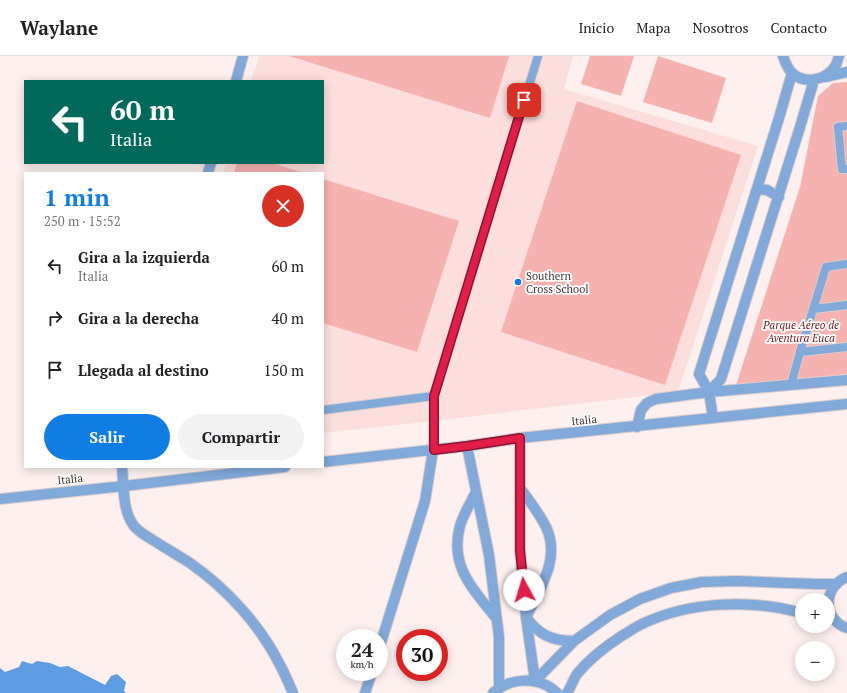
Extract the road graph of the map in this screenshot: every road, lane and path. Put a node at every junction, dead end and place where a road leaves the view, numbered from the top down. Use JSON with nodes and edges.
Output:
{"nodes":[{"id":1,"x":244,"y":56,"type":"edge"},
{"id":2,"x":538,"y":56,"type":"edge"},
{"id":3,"x":783,"y":56,"type":"edge"},
{"id":4,"x":839,"y":56,"type":"edge"},
{"id":5,"x":847,"y":72,"type":"edge"},
{"id":6,"x":792,"y":73,"type":"junction"},
{"id":7,"x":818,"y":78,"type":"junction"},
{"id":8,"x":236,"y":80,"type":"edge"},
{"id":9,"x":847,"y":126,"type":"edge"},
{"id":10,"x":847,"y":169,"type":"edge"},
{"id":11,"x":757,"y":189,"type":"junction"},
{"id":12,"x":779,"y":197,"type":"junction"},
{"id":13,"x":847,"y":264,"type":"edge"},
{"id":14,"x":847,"y":305,"type":"edge"},
{"id":15,"x":814,"y":309,"type":"junction"},
{"id":16,"x":847,"y":347,"type":"edge"},
{"id":17,"x":800,"y":352,"type":"junction"},
{"id":18,"x":847,"y":380,"type":"edge"},
{"id":19,"x":792,"y":385,"type":"junction"},
{"id":20,"x":709,"y":392,"type":"junction"},
{"id":21,"x":434,"y":396,"type":"junction"},
{"id":22,"x":847,"y":404,"type":"edge"},
{"id":23,"x":324,"y":410,"type":"edge"},
{"id":24,"x":713,"y":418,"type":"junction"},
{"id":25,"x":637,"y":426,"type":"junction"},
{"id":26,"x":520,"y":438,"type":"junction"},
{"id":27,"x":467,"y":446,"type":"junction"},
{"id":28,"x":434,"y":450,"type":"junction"},
{"id":29,"x":324,"y":462,"type":"edge"},
{"id":30,"x":122,"y":468,"type":"edge"},
{"id":31,"x":276,"y":468,"type":"edge"},
{"id":32,"x":124,"y":486,"type":"junction"},
{"id":33,"x":520,"y":488,"type":"junction"},
{"id":34,"x":476,"y":492,"type":"junction"},
{"id":35,"x":0,"y":499,"type":"edge"},
{"id":36,"x":847,"y":577,"type":"edge"},
{"id":37,"x":837,"y":584,"type":"junction"},
{"id":38,"x":795,"y":611,"type":"edge"},
{"id":39,"x":526,"y":617,"type":"junction"},
{"id":40,"x":496,"y":618,"type":"junction"},
{"id":41,"x":843,"y":626,"type":"edge"},
{"id":42,"x":385,"y":629,"type":"edge"},
{"id":43,"x":574,"y":641,"type":"junction"},
{"id":44,"x":369,"y":681,"type":"edge"},
{"id":45,"x":535,"y":681,"type":"junction"},
{"id":46,"x":496,"y":690,"type":"edge"},
{"id":47,"x":293,"y":693,"type":"edge"},
{"id":48,"x":365,"y":693,"type":"edge"},
{"id":49,"x":557,"y":693,"type":"edge"},
{"id":50,"x":567,"y":693,"type":"edge"}],
"edges":[{"from":1,"to":8,"type":"street"},
{"from":2,"to":21,"type":"lane"},
{"from":3,"to":6,"type":"street"},
{"from":4,"to":7,"type":"street"},
{"from":5,"to":7,"type":"street"},
{"from":6,"to":7,"type":"street"},
{"from":6,"to":11,"type":"street"},
{"from":7,"to":12,"type":"street"},
{"from":9,"to":10,"type":"lane"},
{"from":11,"to":12,"type":"street"},
{"from":11,"to":20,"type":"street"},
{"from":12,"to":20,"type":"street"},
{"from":13,"to":15,"type":"lane"},
{"from":14,"to":15,"type":"lane"},
{"from":15,"to":17,"type":"lane"},
{"from":16,"to":17,"type":"lane"},
{"from":17,"to":19,"type":"lane"},
{"from":18,"to":19,"type":"street"},
{"from":19,"to":20,"type":"street"},
{"from":20,"to":24,"type":"street"},
{"from":20,"to":25,"type":"street"},
{"from":21,"to":23,"type":"lane"},
{"from":21,"to":28,"type":"lane"},
{"from":22,"to":24,"type":"street","name":"Italia"},
{"from":24,"to":25,"type":"street","name":"Italia"},
{"from":25,"to":26,"type":"street","name":"Italia"},
{"from":26,"to":27,"type":"street","name":"Italia"},
{"from":26,"to":33,"type":"street"},
{"from":27,"to":28,"type":"street","name":"Italia"},
{"from":27,"to":34,"type":"street"},
{"from":28,"to":29,"type":"street","name":"Italia"},
{"from":28,"to":42,"type":"street"},
{"from":30,"to":32,"type":"street"},
{"from":31,"to":32,"type":"street","name":"Italia"},
{"from":32,"to":35,"type":"street","name":"Italia"},
{"from":32,"to":47,"type":"street"},
{"from":33,"to":39,"type":"street"},
{"from":33,"to":39,"type":"street"},
{"from":34,"to":40,"type":"street"},
{"from":34,"to":40,"type":"street"},
{"from":36,"to":37,"type":"street"},
{"from":37,"to":41,"type":"street"},
{"from":37,"to":43,"type":"street"},
{"from":38,"to":50,"type":"street"},
{"from":39,"to":43,"type":"street"},
{"from":39,"to":45,"type":"street"},
{"from":40,"to":46,"type":"street"},
{"from":43,"to":45,"type":"street"},
{"from":44,"to":48,"type":"street"},
{"from":45,"to":46,"type":"street"},
{"from":45,"to":49,"type":"street"}]}
